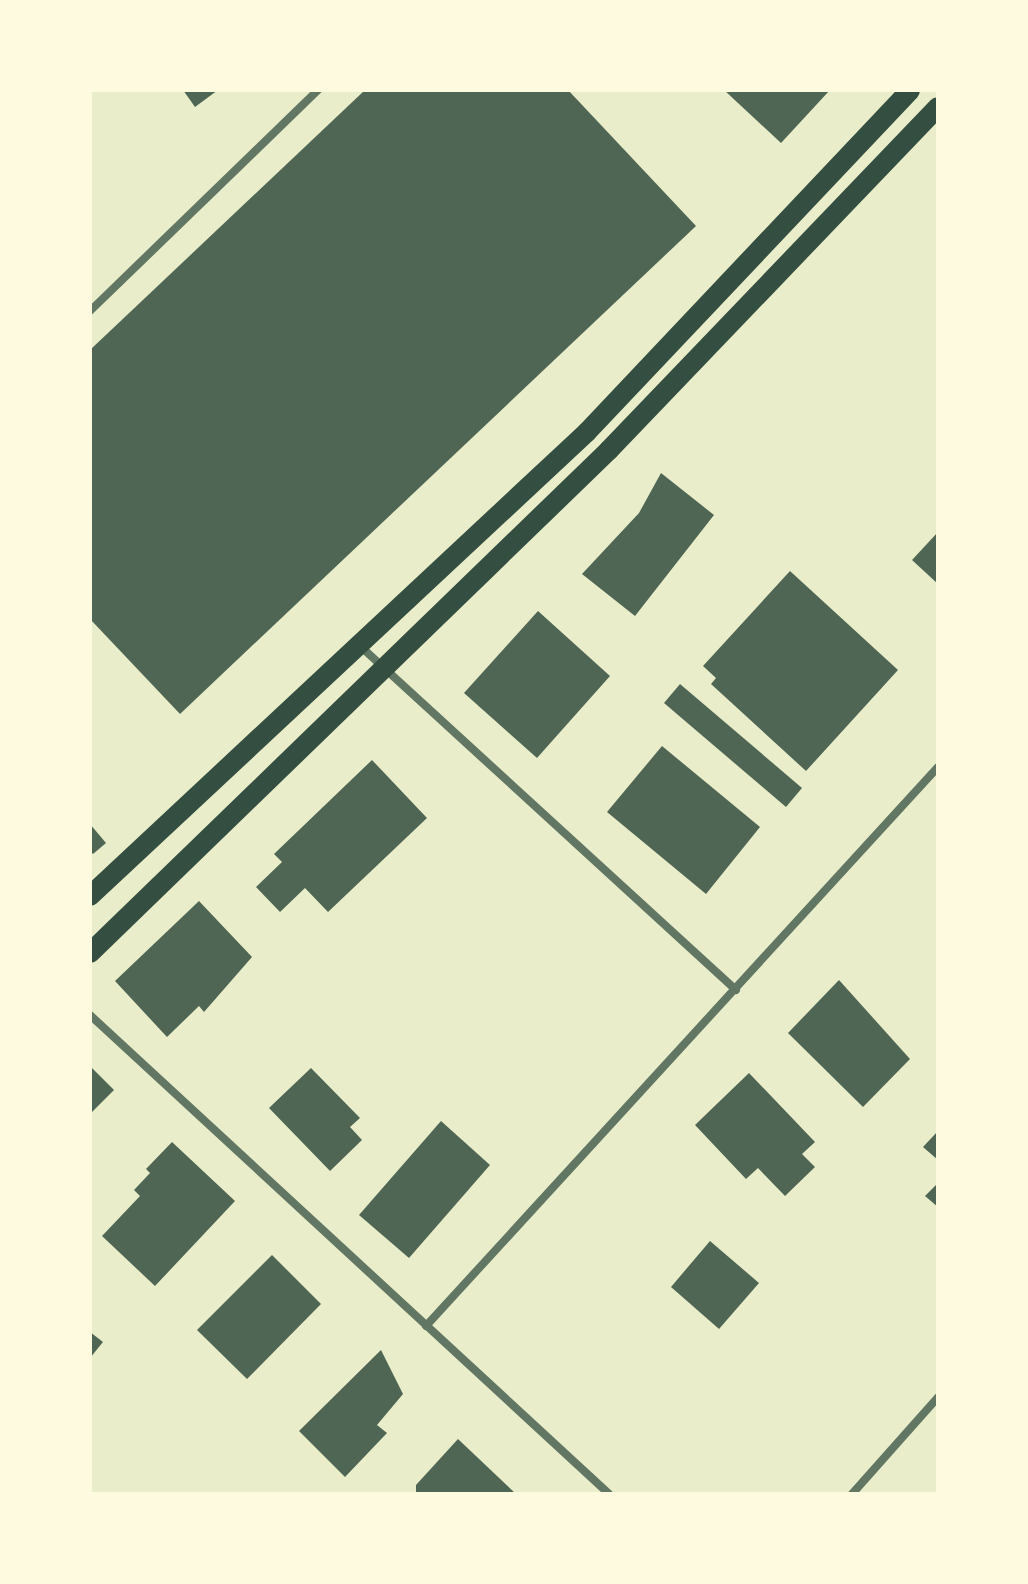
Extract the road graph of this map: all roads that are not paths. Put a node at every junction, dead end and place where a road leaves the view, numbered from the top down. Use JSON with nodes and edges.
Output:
{"nodes":[{"id":1,"x":318,"y":90,"type":"edge"},
{"id":2,"x":910,"y":90,"type":"edge"},
{"id":3,"x":938,"y":107,"type":"edge"},
{"id":4,"x":90,"y":311,"type":"edge"},
{"id":5,"x":359,"y":645,"type":"junction"},
{"id":6,"x":382,"y":670,"type":"junction"},
{"id":7,"x":938,"y":767,"type":"edge"},
{"id":8,"x":90,"y":896,"type":"edge"},
{"id":9,"x":90,"y":953,"type":"edge"},
{"id":10,"x":736,"y":990,"type":"junction"},
{"id":11,"x":90,"y":1015,"type":"edge"},
{"id":12,"x":426,"y":1326,"type":"junction"},
{"id":13,"x":938,"y":1397,"type":"edge"},
{"id":14,"x":609,"y":1494,"type":"edge"},
{"id":15,"x":852,"y":1494,"type":"edge"}],
"edges":[{"from":1,"to":4,"type":"street"},
{"from":2,"to":5,"type":"main road"},
{"from":3,"to":6,"type":"main road"},
{"from":5,"to":6,"type":"street"},
{"from":5,"to":8,"type":"main road"},
{"from":6,"to":9,"type":"main road"},
{"from":6,"to":10,"type":"street"},
{"from":7,"to":10,"type":"street"},
{"from":10,"to":12,"type":"street"},
{"from":11,"to":12,"type":"street"},
{"from":12,"to":14,"type":"street"},
{"from":13,"to":15,"type":"street"}]}
